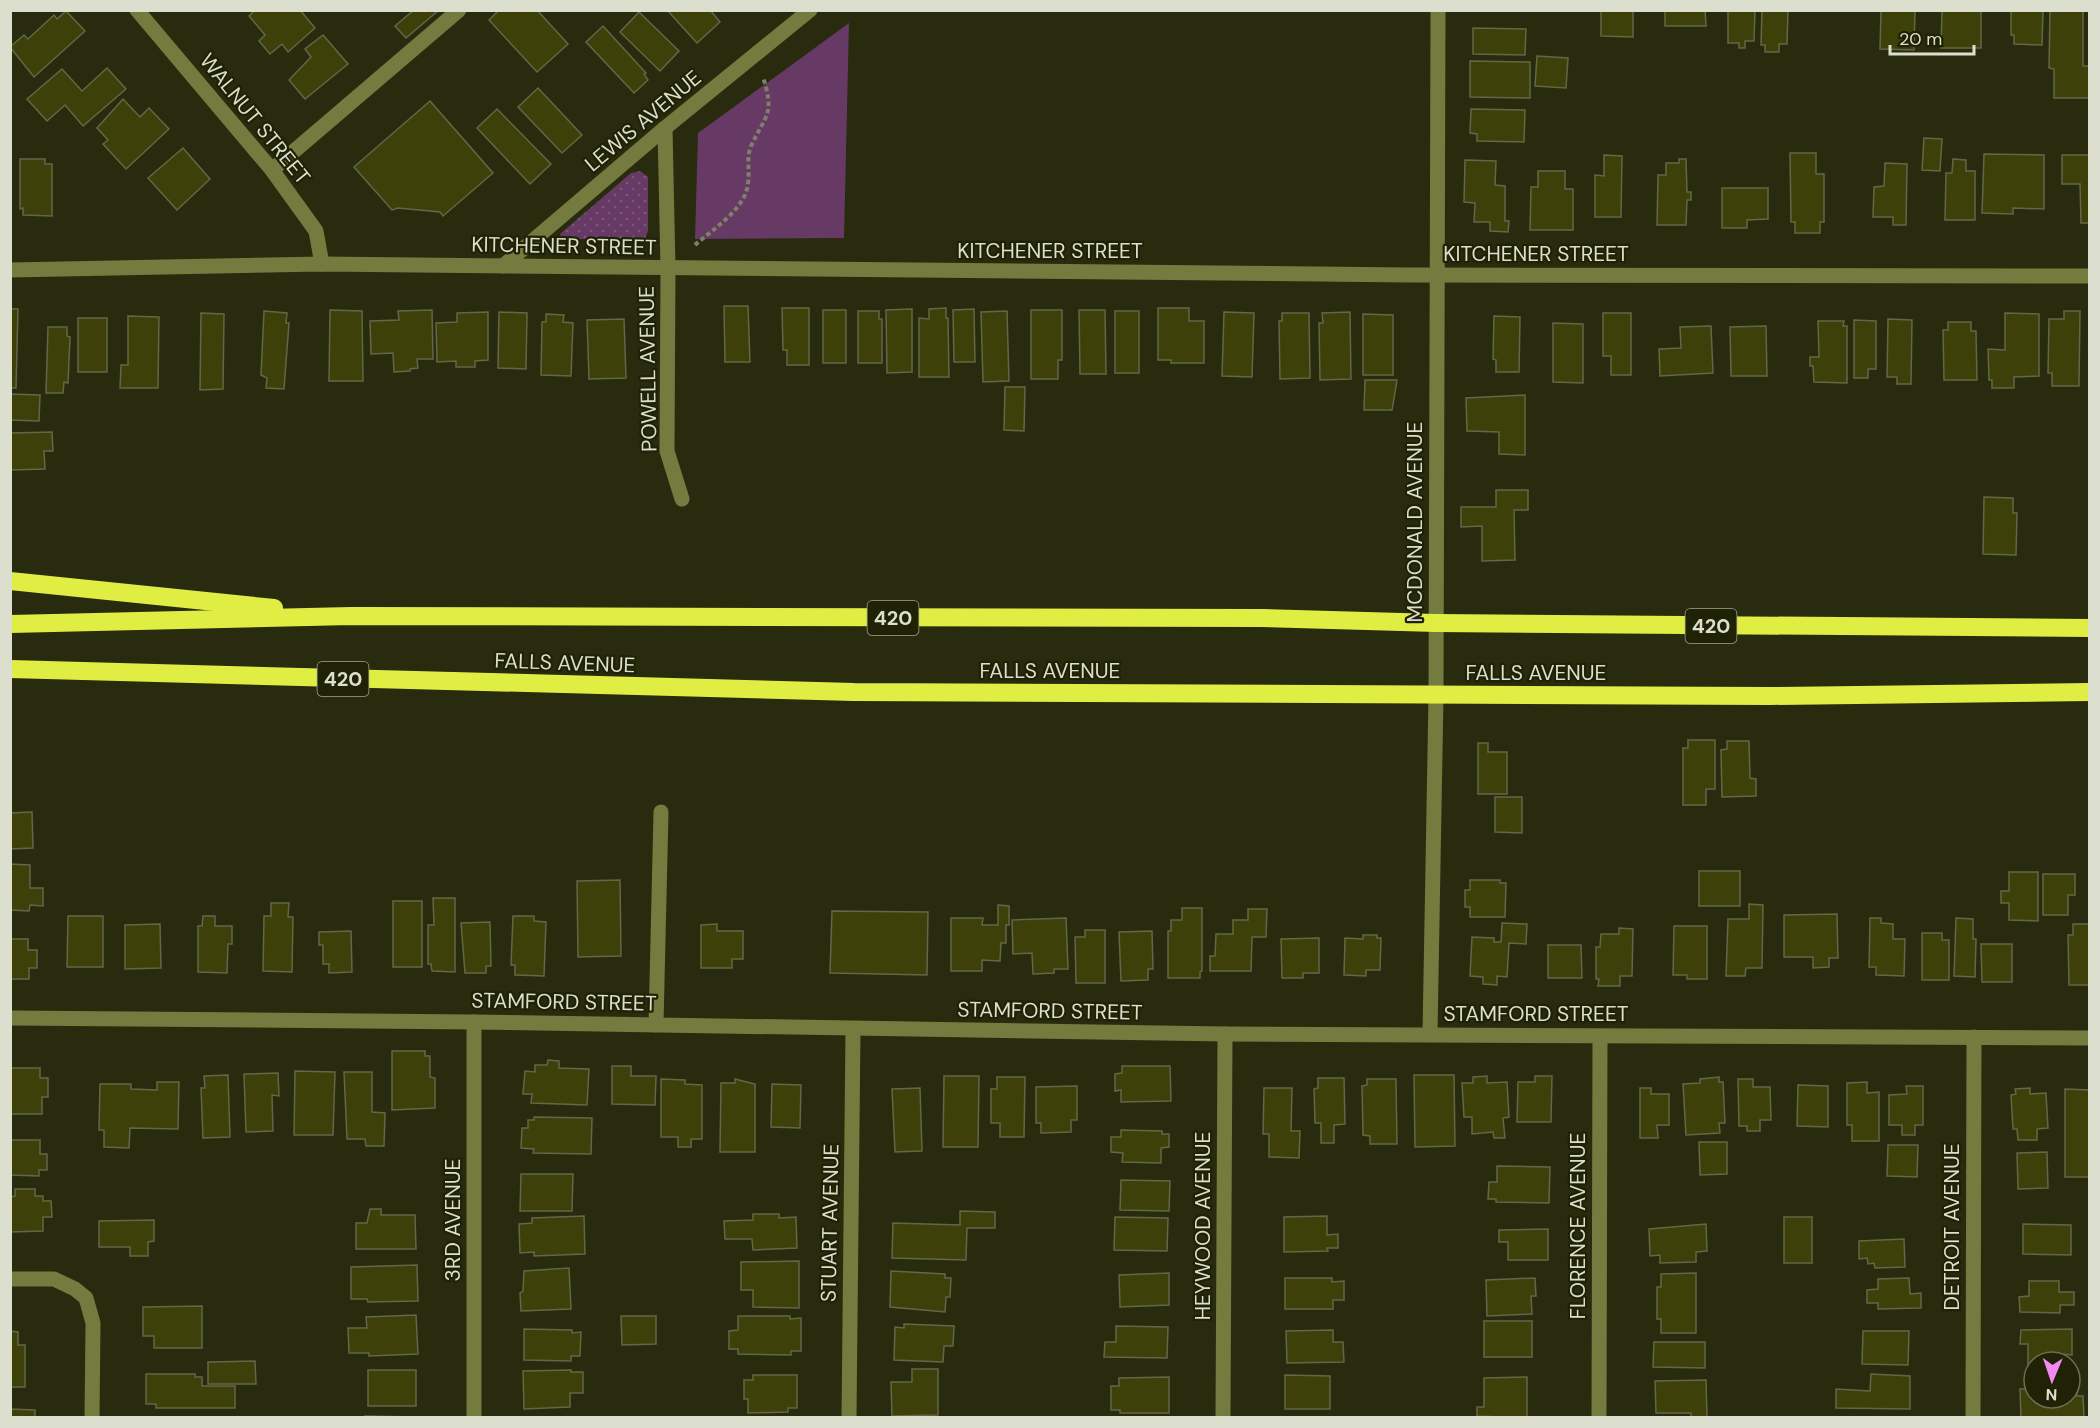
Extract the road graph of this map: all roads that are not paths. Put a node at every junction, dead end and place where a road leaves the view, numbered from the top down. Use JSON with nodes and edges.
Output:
{"nodes":[{"id":1,"x":137,"y":10,"type":"edge"},
{"id":2,"x":459,"y":10,"type":"edge"},
{"id":3,"x":810,"y":10,"type":"edge"},
{"id":4,"x":1438,"y":10,"type":"edge"},
{"id":5,"x":665,"y":128,"type":"junction"},
{"id":6,"x":272,"y":170,"type":"junction"},
{"id":7,"x":322,"y":264,"type":"junction"},
{"id":8,"x":503,"y":266,"type":"junction"},
{"id":9,"x":668,"y":268,"type":"junction"},
{"id":10,"x":10,"y":270,"type":"edge"},
{"id":11,"x":1438,"y":275,"type":"junction"},
{"id":12,"x":2090,"y":276,"type":"edge"},
{"id":13,"x":682,"y":499,"type":"dead end"},
{"id":14,"x":10,"y":581,"type":"edge"},
{"id":15,"x":351,"y":616,"type":"junction"},
{"id":16,"x":1436,"y":623,"type":"junction"},
{"id":17,"x":10,"y":624,"type":"edge"},
{"id":18,"x":2090,"y":628,"type":"edge"},
{"id":19,"x":14,"y":670,"type":"edge"},
{"id":20,"x":2090,"y":692,"type":"edge"},
{"id":21,"x":1436,"y":696,"type":"junction"},
{"id":22,"x":661,"y":812,"type":"dead end"},
{"id":23,"x":10,"y":1018,"type":"edge"},
{"id":24,"x":474,"y":1022,"type":"junction"},
{"id":25,"x":656,"y":1025,"type":"junction"},
{"id":26,"x":853,"y":1030,"type":"junction"},
{"id":27,"x":1225,"y":1034,"type":"junction"},
{"id":28,"x":1430,"y":1034,"type":"junction"},
{"id":29,"x":1600,"y":1036,"type":"junction"},
{"id":30,"x":1974,"y":1037,"type":"junction"},
{"id":31,"x":2090,"y":1038,"type":"edge"},
{"id":32,"x":10,"y":1279,"type":"edge"},
{"id":33,"x":92,"y":1418,"type":"edge"},
{"id":34,"x":474,"y":1418,"type":"edge"},
{"id":35,"x":849,"y":1418,"type":"edge"},
{"id":36,"x":1223,"y":1418,"type":"edge"},
{"id":37,"x":1599,"y":1418,"type":"edge"},
{"id":38,"x":1973,"y":1418,"type":"edge"}],
"edges":[{"from":1,"to":6,"type":"street","name":"WALNUT STREET"},
{"from":2,"to":6,"type":"street"},
{"from":3,"to":5,"type":"street","name":"LEWIS AVENUE"},
{"from":4,"to":11,"type":"street","name":"MCDONALD AVENUE"},
{"from":5,"to":8,"type":"street","name":"LEWIS AVENUE"},
{"from":5,"to":9,"type":"street","name":"POWELL AVENUE"},
{"from":6,"to":7,"type":"street","name":"WALNUT STREET"},
{"from":7,"to":8,"type":"street","name":"KITCHENER STREET"},
{"from":7,"to":10,"type":"street","name":"KITCHENER STREET"},
{"from":8,"to":9,"type":"street","name":"KITCHENER STREET"},
{"from":9,"to":11,"type":"street","name":"KITCHENER STREET"},
{"from":9,"to":13,"type":"street","name":"POWELL AVENUE"},
{"from":11,"to":12,"type":"street","name":"KITCHENER STREET"},
{"from":11,"to":16,"type":"street","name":"MCDONALD AVENUE"},
{"from":14,"to":15,"type":"highway"},
{"from":15,"to":16,"type":"highway","name":"FALLS AVENUE","number":"420"},
{"from":15,"to":17,"type":"highway","name":"FALLS AVENUE","number":"420"},
{"from":16,"to":18,"type":"highway","name":"FALLS AVENUE","number":"420"},
{"from":16,"to":21,"type":"street","name":"MCDONALD AVENUE"},
{"from":19,"to":21,"type":"highway","name":"FALLS AVENUE","number":"420"},
{"from":20,"to":21,"type":"highway","name":"FALLS AVENUE","number":"420"},
{"from":21,"to":28,"type":"street","name":"MCDONALD AVENUE"},
{"from":22,"to":25,"type":"street"},
{"from":23,"to":24,"type":"street","name":"STAMFORD STREET"},
{"from":24,"to":25,"type":"street","name":"STAMFORD STREET"},
{"from":24,"to":34,"type":"street","name":"3RD AVENUE"},
{"from":25,"to":26,"type":"street","name":"STAMFORD STREET"},
{"from":26,"to":27,"type":"street","name":"STAMFORD STREET"},
{"from":26,"to":35,"type":"street","name":"STUART AVENUE"},
{"from":27,"to":28,"type":"street","name":"STAMFORD STREET"},
{"from":27,"to":36,"type":"street","name":"HEYWOOD AVENUE"},
{"from":28,"to":29,"type":"street","name":"STAMFORD STREET"},
{"from":29,"to":30,"type":"street","name":"STAMFORD STREET"},
{"from":29,"to":37,"type":"street","name":"FLORENCE AVENUE"},
{"from":30,"to":31,"type":"street","name":"STAMFORD STREET"},
{"from":30,"to":38,"type":"street","name":"DETROIT AVENUE"},
{"from":32,"to":33,"type":"street"}]}
